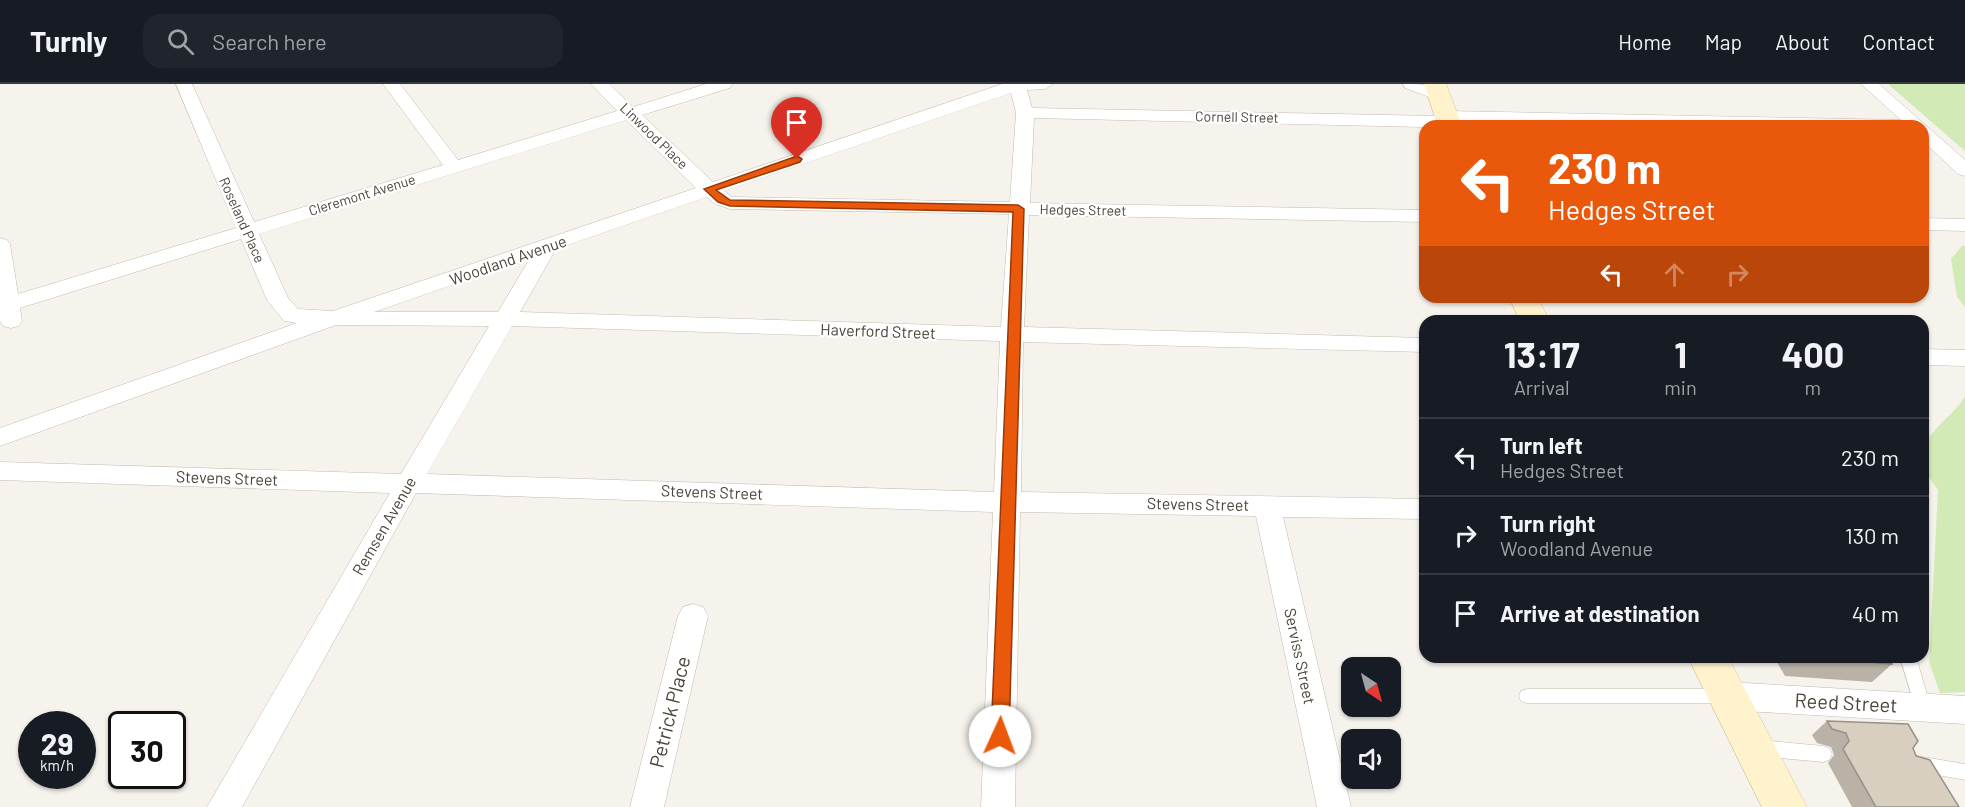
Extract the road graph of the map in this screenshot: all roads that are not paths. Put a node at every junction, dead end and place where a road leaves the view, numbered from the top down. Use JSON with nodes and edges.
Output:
{"nodes":[{"id":1,"x":184,"y":84,"type":"edge"},
{"id":2,"x":392,"y":84,"type":"edge"},
{"id":3,"x":599,"y":84,"type":"edge"},
{"id":4,"x":724,"y":84,"type":"edge"},
{"id":5,"x":1016,"y":84,"type":"edge"},
{"id":6,"x":1045,"y":84,"type":"edge"},
{"id":7,"x":1411,"y":84,"type":"edge"},
{"id":8,"x":1869,"y":84,"type":"edge"},
{"id":9,"x":1436,"y":89,"type":"edge"},
{"id":10,"x":630,"y":112,"type":"junction"},
{"id":11,"x":1025,"y":113,"type":"junction"},
{"id":12,"x":1419,"y":120,"type":"edge"},
{"id":13,"x":1448,"y":120,"type":"edge"},
{"id":14,"x":1911,"y":120,"type":"edge"},
{"id":15,"x":1929,"y":137,"type":"edge"},
{"id":16,"x":454,"y":167,"type":"junction"},
{"id":17,"x":1965,"y":170,"type":"edge"},
{"id":18,"x":709,"y":189,"type":"junction"},
{"id":19,"x":1018,"y":209,"type":"junction"},
{"id":20,"x":1419,"y":216,"type":"edge"},
{"id":21,"x":1929,"y":224,"type":"edge"},
{"id":22,"x":1965,"y":225,"type":"edge"},
{"id":23,"x":246,"y":231,"type":"junction"},
{"id":24,"x":0,"y":244,"type":"edge"},
{"id":25,"x":547,"y":247,"type":"junction"},
{"id":26,"x":7,"y":311,"type":"edge"},
{"id":27,"x":331,"y":319,"type":"junction"},
{"id":28,"x":504,"y":319,"type":"junction"},
{"id":29,"x":1012,"y":336,"type":"junction"},
{"id":30,"x":1419,"y":345,"type":"edge"},
{"id":31,"x":1929,"y":357,"type":"edge"},
{"id":32,"x":1965,"y":358,"type":"edge"},
{"id":33,"x":0,"y":437,"type":"edge"},
{"id":34,"x":0,"y":471,"type":"edge"},
{"id":35,"x":409,"y":483,"type":"junction"},
{"id":36,"x":1008,"y":502,"type":"junction"},
{"id":37,"x":1267,"y":505,"type":"junction"},
{"id":38,"x":1419,"y":510,"type":"edge"},
{"id":39,"x":693,"y":616,"type":"dead end"},
{"id":40,"x":1711,"y":663,"type":"edge"},
{"id":41,"x":1910,"y":663,"type":"edge"},
{"id":42,"x":1527,"y":696,"type":"dead end"},
{"id":43,"x":1728,"y":696,"type":"junction"},
{"id":44,"x":1923,"y":708,"type":"junction"},
{"id":45,"x":1965,"y":710,"type":"edge"},
{"id":46,"x":1754,"y":748,"type":"junction"},
{"id":47,"x":1823,"y":754,"type":"dead end"},
{"id":48,"x":1907,"y":763,"type":"edge"},
{"id":49,"x":1965,"y":772,"type":"edge"},
{"id":50,"x":224,"y":807,"type":"edge"},
{"id":51,"x":647,"y":807,"type":"edge"},
{"id":52,"x":998,"y":807,"type":"edge"},
{"id":53,"x":1334,"y":807,"type":"edge"},
{"id":54,"x":1785,"y":807,"type":"edge"}],
"edges":[{"from":1,"to":23,"type":"street","name":"Roseland Place"},
{"from":2,"to":16,"type":"street"},
{"from":3,"to":10,"type":"street","name":"Linwood Place"},
{"from":4,"to":10,"type":"street","name":"Cleremont Avenue"},
{"from":5,"to":6,"type":"street","name":"Woodland Avenue"},
{"from":5,"to":11,"type":"street"},
{"from":5,"to":18,"type":"street","name":"Woodland Avenue"},
{"from":7,"to":9,"type":"street"},
{"from":8,"to":14,"type":"street"},
{"from":9,"to":13,"type":"main road"},
{"from":10,"to":16,"type":"street","name":"Cleremont Avenue"},
{"from":10,"to":18,"type":"street","name":"Linwood Place"},
{"from":11,"to":12,"type":"street","name":"Cornell Street"},
{"from":11,"to":19,"type":"street"},
{"from":15,"to":17,"type":"street"},
{"from":16,"to":23,"type":"street","name":"Cleremont Avenue"},
{"from":18,"to":19,"type":"street","name":"Hedges Street"},
{"from":18,"to":25,"type":"street","name":"Woodland Avenue"},
{"from":19,"to":20,"type":"street","name":"Hedges Street"},
{"from":19,"to":29,"type":"street"},
{"from":21,"to":22,"type":"street"},
{"from":23,"to":26,"type":"street","name":"Cleremont Avenue"},
{"from":23,"to":27,"type":"street","name":"Roseland Place"},
{"from":24,"to":26,"type":"street"},
{"from":25,"to":27,"type":"street","name":"Woodland Avenue"},
{"from":25,"to":28,"type":"street","name":"Remsen Avenue"},
{"from":27,"to":28,"type":"street","name":"Haverford Street"},
{"from":27,"to":33,"type":"street","name":"Woodland Avenue"},
{"from":28,"to":29,"type":"street","name":"Haverford Street"},
{"from":28,"to":35,"type":"street","name":"Remsen Avenue"},
{"from":29,"to":30,"type":"street","name":"Haverford Street"},
{"from":29,"to":36,"type":"street"},
{"from":31,"to":32,"type":"street"},
{"from":34,"to":35,"type":"street","name":"Stevens Street"},
{"from":35,"to":36,"type":"street","name":"Stevens Street"},
{"from":35,"to":50,"type":"street","name":"Remsen Avenue"},
{"from":36,"to":37,"type":"street","name":"Stevens Street"},
{"from":36,"to":52,"type":"street"},
{"from":37,"to":38,"type":"street","name":"Stevens Street"},
{"from":37,"to":53,"type":"street","name":"Serviss Street"},
{"from":39,"to":51,"type":"street","name":"Petrick Place"},
{"from":40,"to":43,"type":"main road"},
{"from":41,"to":44,"type":"lane"},
{"from":42,"to":43,"type":"lane"},
{"from":43,"to":44,"type":"street","name":"Reed Street"},
{"from":43,"to":46,"type":"main road"},
{"from":44,"to":45,"type":"street","name":"Reed Street"},
{"from":46,"to":47,"type":"lane"},
{"from":46,"to":54,"type":"main road"},
{"from":48,"to":49,"type":"lane"}]}
